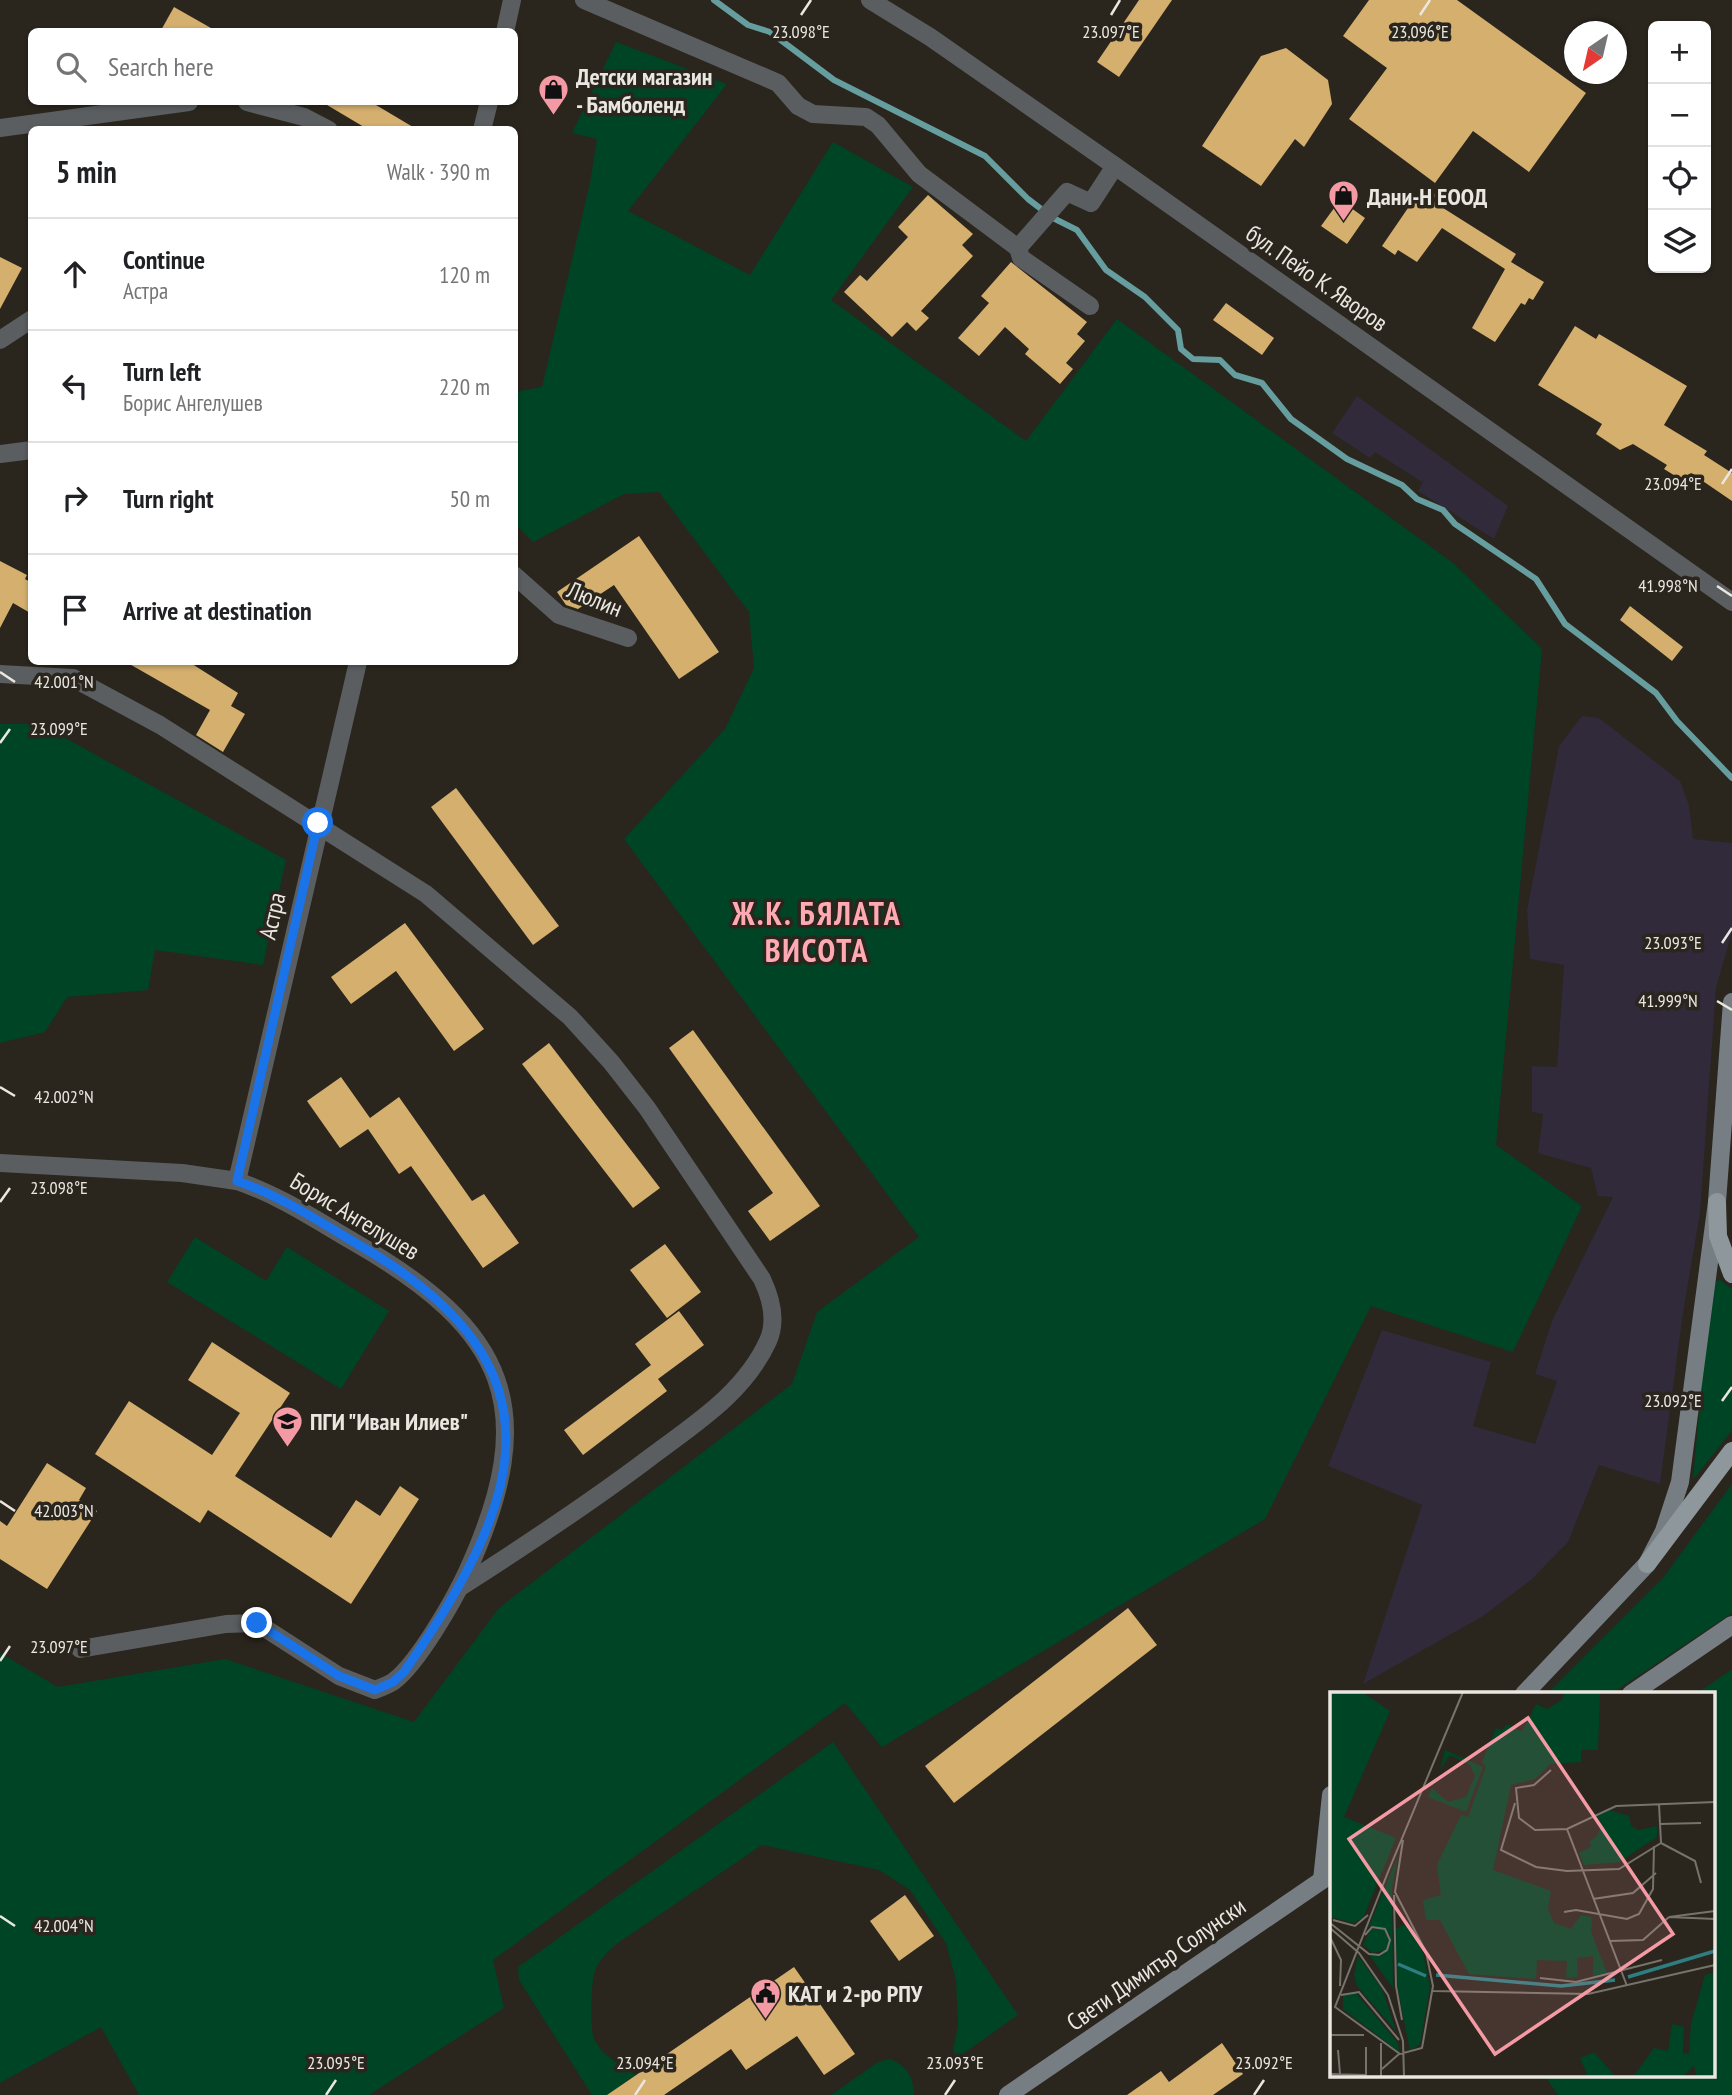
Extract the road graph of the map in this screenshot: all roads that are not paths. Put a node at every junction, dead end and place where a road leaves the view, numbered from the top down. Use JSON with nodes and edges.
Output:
{"nodes":[{"id":1,"x":512,"y":0,"type":"edge"},
{"id":2,"x":583,"y":0,"type":"edge"},
{"id":3,"x":870,"y":0,"type":"edge"},
{"id":4,"x":506,"y":28,"type":"edge"},
{"id":5,"x":167,"y":105,"type":"edge"},
{"id":6,"x":258,"y":105,"type":"edge"},
{"id":7,"x":488,"y":105,"type":"edge"},
{"id":8,"x":321,"y":126,"type":"edge"},
{"id":9,"x":483,"y":126,"type":"edge"},
{"id":10,"x":0,"y":128,"type":"edge"},
{"id":11,"x":1115,"y":166,"type":"junction"},
{"id":12,"x":1018,"y":248,"type":"junction"},
{"id":13,"x":1090,"y":306,"type":"dead end"},
{"id":14,"x":28,"y":322,"type":"edge"},
{"id":15,"x":0,"y":340,"type":"edge"},
{"id":16,"x":28,"y":450,"type":"edge"},
{"id":17,"x":0,"y":454,"type":"edge"},
{"id":18,"x":518,"y":579,"type":"edge"},
{"id":19,"x":1732,"y":601,"type":"edge"},
{"id":20,"x":628,"y":638,"type":"dead end"},
{"id":21,"x":357,"y":665,"type":"edge"},
{"id":22,"x":0,"y":674,"type":"edge"},
{"id":23,"x":318,"y":823,"type":"junction"},
{"id":24,"x":1732,"y":1002,"type":"edge"},
{"id":25,"x":0,"y":1163,"type":"edge"},
{"id":26,"x":237,"y":1181,"type":"junction"},
{"id":27,"x":1717,"y":1202,"type":"junction"},
{"id":28,"x":1732,"y":1274,"type":"edge"},
{"id":29,"x":1732,"y":1451,"type":"edge"},
{"id":30,"x":1647,"y":1564,"type":"junction"},
{"id":31,"x":459,"y":1588,"type":"junction"},
{"id":32,"x":1732,"y":1625,"type":"edge"},
{"id":33,"x":80,"y":1649,"type":"dead end"},
{"id":34,"x":1526,"y":1692,"type":"edge"},
{"id":35,"x":1634,"y":1692,"type":"edge"},
{"id":36,"x":1330,"y":1816,"type":"edge"},
{"id":37,"x":1327,"y":1877,"type":"edge"},
{"id":38,"x":1008,"y":2095,"type":"edge"}],
"edges":[{"from":1,"to":4,"type":"street"},
{"from":2,"to":12,"type":"street"},
{"from":3,"to":11,"type":"street","name":"бул. Пейо К. Яворов"},
{"from":5,"to":10,"type":"street"},
{"from":6,"to":8,"type":"street"},
{"from":7,"to":9,"type":"street"},
{"from":11,"to":12,"type":"street"},
{"from":11,"to":19,"type":"street","name":"бул. Пейо К. Яворов"},
{"from":12,"to":13,"type":"street"},
{"from":14,"to":15,"type":"street"},
{"from":16,"to":17,"type":"street"},
{"from":18,"to":20,"type":"street","name":"Люлин"},
{"from":21,"to":23,"type":"street","name":"Астра"},
{"from":22,"to":23,"type":"street"},
{"from":23,"to":26,"type":"street","name":"Астра"},
{"from":23,"to":31,"type":"street"},
{"from":24,"to":27,"type":"main road"},
{"from":25,"to":26,"type":"street","name":"Борис Ангелушев"},
{"from":26,"to":31,"type":"street","name":"Борис Ангелушев"},
{"from":27,"to":28,"type":"main road"},
{"from":27,"to":30,"type":"main road"},
{"from":29,"to":30,"type":"main road"},
{"from":30,"to":34,"type":"main road"},
{"from":31,"to":33,"type":"street","name":"Борис Ангелушев"},
{"from":32,"to":35,"type":"main road"},
{"from":36,"to":37,"type":"main road"},
{"from":37,"to":38,"type":"main road","name":"Свети Димитър Солунски"}]}
